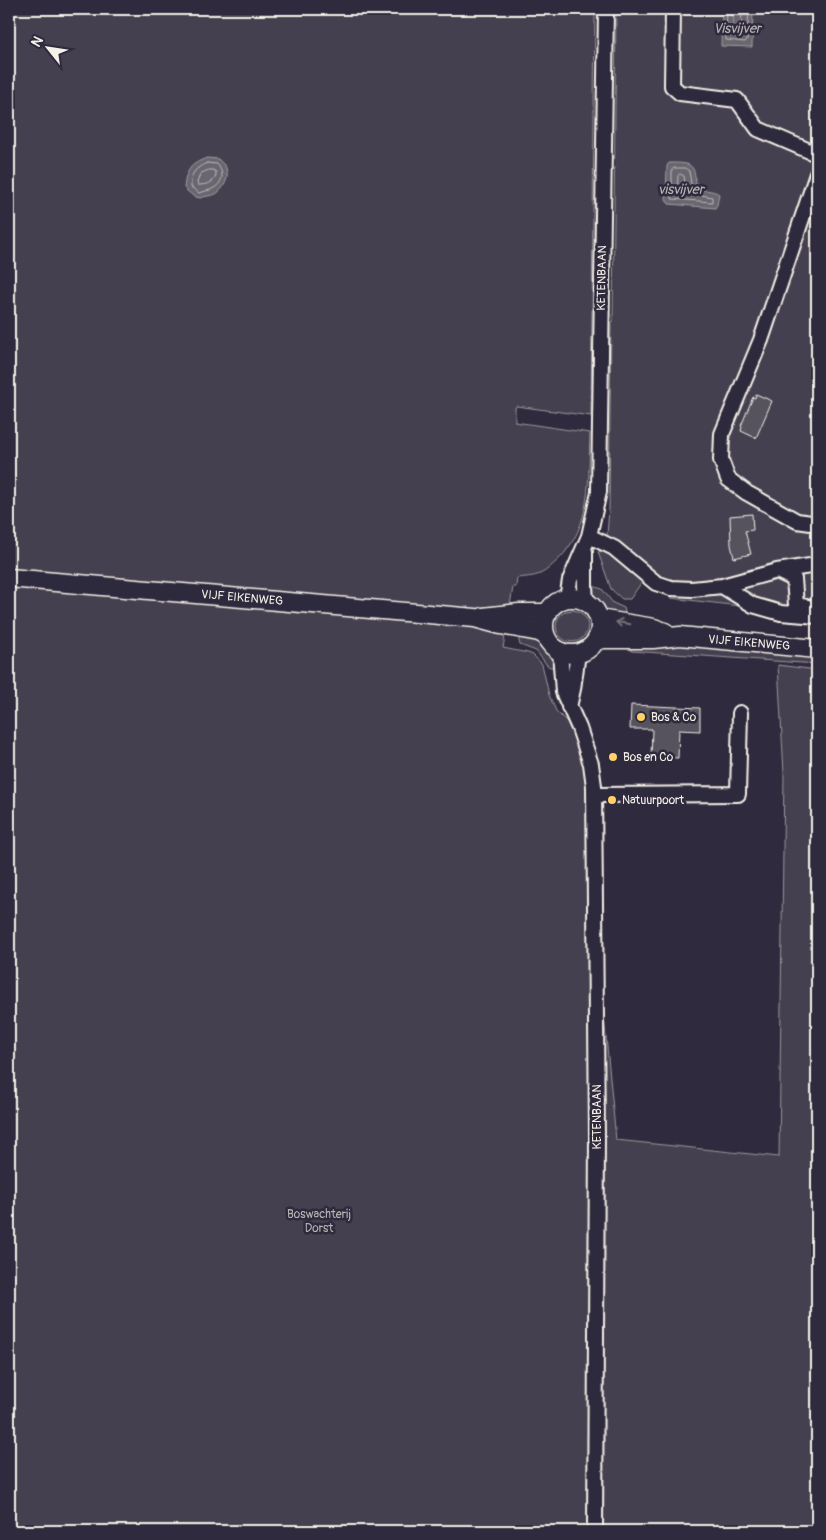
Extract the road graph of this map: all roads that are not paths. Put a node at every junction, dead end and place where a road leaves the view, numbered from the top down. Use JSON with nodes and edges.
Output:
{"nodes":[{"id":1,"x":606,"y":9,"type":"edge"},
{"id":2,"x":673,"y":9,"type":"edge"},
{"id":3,"x":817,"y":156,"type":"edge"},
{"id":4,"x":817,"y":174,"type":"edge"},
{"id":5,"x":817,"y":521,"type":"edge"},
{"id":6,"x":587,"y":540,"type":"junction"},
{"id":7,"x":817,"y":558,"type":"edge"},
{"id":8,"x":817,"y":565,"type":"edge"},
{"id":9,"x":783,"y":570,"type":"junction"},
{"id":10,"x":9,"y":578,"type":"edge"},
{"id":11,"x":722,"y":586,"type":"junction"},
{"id":12,"x":567,"y":599,"type":"junction"},
{"id":13,"x":586,"y":602,"type":"junction"},
{"id":14,"x":796,"y":605,"type":"junction"},
{"id":15,"x":764,"y":608,"type":"junction"},
{"id":16,"x":817,"y":610,"type":"edge"},
{"id":17,"x":548,"y":613,"type":"junction"},
{"id":18,"x":817,"y":616,"type":"edge"},
{"id":19,"x":475,"y":618,"type":"junction"},
{"id":20,"x":599,"y":619,"type":"junction"},
{"id":21,"x":546,"y":636,"type":"junction"},
{"id":22,"x":680,"y":636,"type":"junction"},
{"id":23,"x":596,"y":641,"type":"junction"},
{"id":24,"x":817,"y":649,"type":"edge"},
{"id":25,"x":560,"y":651,"type":"junction"},
{"id":26,"x":578,"y":653,"type":"junction"},
{"id":27,"x":569,"y":707,"type":"junction"},
{"id":28,"x":740,"y":713,"type":"dead end"},
{"id":29,"x":595,"y":795,"type":"junction"},
{"id":30,"x":595,"y":1531,"type":"edge"}],
"edges":[{"from":1,"to":6,"type":"street","name":"KETENBAAN"},
{"from":2,"to":3,"type":"street"},
{"from":4,"to":5,"type":"street"},
{"from":6,"to":11,"type":"street"},
{"from":6,"to":12,"type":"street","name":"KETENBAAN"},
{"from":6,"to":13,"type":"street","name":"KETENBAAN"},
{"from":7,"to":9,"type":"street"},
{"from":8,"to":9,"type":"street"},
{"from":9,"to":11,"type":"street"},
{"from":9,"to":14,"type":"street"},
{"from":10,"to":19,"type":"main road","name":"VIJF EIKENWEG"},
{"from":11,"to":15,"type":"street"},
{"from":12,"to":13,"type":"main road"},
{"from":12,"to":17,"type":"main road"},
{"from":13,"to":20,"type":"main road"},
{"from":14,"to":15,"type":"street"},
{"from":14,"to":16,"type":"street"},
{"from":15,"to":18,"type":"street"},
{"from":17,"to":19,"type":"main road","name":"VIJF EIKENWEG"},
{"from":17,"to":21,"type":"main road"},
{"from":19,"to":21,"type":"main road","name":"VIJF EIKENWEG"},
{"from":22,"to":20,"type":"main road","name":"VIJF EIKENWEG","one_way":true},
{"from":20,"to":23,"type":"main road"},
{"from":21,"to":25,"type":"main road"},
{"from":22,"to":23,"type":"main road","name":"VIJF EIKENWEG"},
{"from":22,"to":24,"type":"main road","name":"VIJF EIKENWEG"},
{"from":23,"to":26,"type":"main road"},
{"from":25,"to":26,"type":"main road"},
{"from":25,"to":27,"type":"street","name":"KETENBAAN"},
{"from":26,"to":27,"type":"street"},
{"from":27,"to":29,"type":"street","name":"KETENBAAN"},
{"from":28,"to":29,"type":"street"},
{"from":29,"to":30,"type":"street","name":"KETENBAAN"}]}
